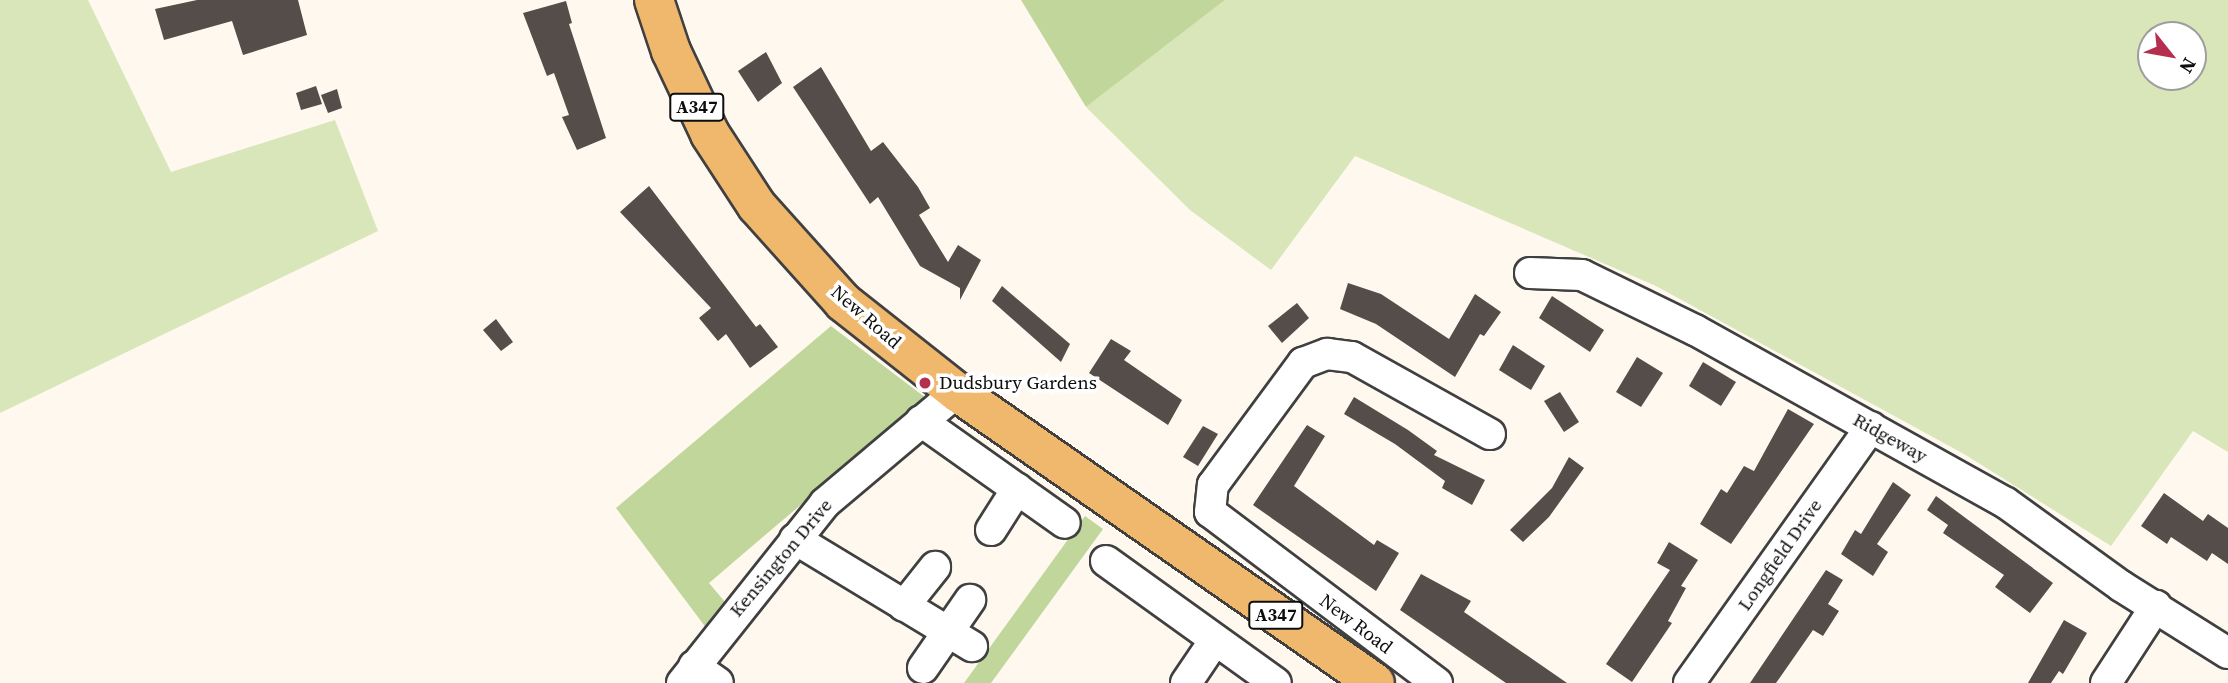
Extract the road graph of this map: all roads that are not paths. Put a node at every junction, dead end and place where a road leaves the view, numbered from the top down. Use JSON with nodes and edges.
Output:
{"nodes":[{"id":1,"x":654,"y":0,"type":"edge"},
{"id":2,"x":1530,"y":273,"type":"dead end"},
{"id":3,"x":957,"y":392,"type":"junction"},
{"id":4,"x":920,"y":421,"type":"junction"},
{"id":5,"x":1871,"y":427,"type":"junction"},
{"id":6,"x":1490,"y":433,"type":"dead end"},
{"id":7,"x":1017,"y":489,"type":"junction"},
{"id":8,"x":1065,"y":523,"type":"dead end"},
{"id":9,"x":991,"y":530,"type":"dead end"},
{"id":10,"x":794,"y":539,"type":"junction"},
{"id":11,"x":1177,"y":549,"type":"junction"},
{"id":12,"x":1106,"y":561,"type":"dead end"},
{"id":13,"x":935,"y":567,"type":"dead end"},
{"id":14,"x":971,"y":600,"type":"dead end"},
{"id":15,"x":904,"y":606,"type":"junction"},
{"id":16,"x":2156,"y":606,"type":"junction"},
{"id":17,"x":960,"y":639,"type":"junction"},
{"id":18,"x":1215,"y":640,"type":"junction"},
{"id":19,"x":2228,"y":653,"type":"edge"},
{"id":20,"x":923,"y":668,"type":"dead end"},
{"id":21,"x":698,"y":677,"type":"edge"},
{"id":22,"x":1186,"y":683,"type":"edge"},
{"id":23,"x":1276,"y":683,"type":"edge"},
{"id":24,"x":1338,"y":683,"type":"edge"},
{"id":25,"x":1375,"y":683,"type":"edge"},
{"id":26,"x":1437,"y":683,"type":"edge"},
{"id":27,"x":1689,"y":683,"type":"edge"},
{"id":28,"x":2106,"y":683,"type":"edge"}],
"edges":[{"from":1,"to":3,"type":"main road","name":"New Road","number":"A347"},
{"from":2,"to":5,"type":"street","name":"Ridgeway"},
{"from":3,"to":4,"type":"street","name":"Kensington Drive"},
{"from":3,"to":11,"type":"main road","name":"New Road","number":"A347"},
{"from":4,"to":7,"type":"street"},
{"from":4,"to":10,"type":"street","name":"Kensington Drive"},
{"from":5,"to":16,"type":"street","name":"Ridgeway"},
{"from":5,"to":27,"type":"street","name":"Longfield Drive"},
{"from":6,"to":26,"type":"street","name":"New Road"},
{"from":7,"to":8,"type":"street"},
{"from":7,"to":9,"type":"street"},
{"from":10,"to":15,"type":"street"},
{"from":10,"to":21,"type":"street","name":"Kensington Drive"},
{"from":11,"to":24,"type":"main road","name":"New Road","number":"A347"},
{"from":11,"to":25,"type":"main road","name":"New Road","number":"A347"},
{"from":12,"to":18,"type":"street"},
{"from":13,"to":15,"type":"street"},
{"from":14,"to":17,"type":"street"},
{"from":15,"to":17,"type":"street"},
{"from":16,"to":19,"type":"street","name":"Ridgeway"},
{"from":16,"to":28,"type":"street"},
{"from":17,"to":20,"type":"street"},
{"from":18,"to":22,"type":"street"},
{"from":18,"to":23,"type":"street"}]}
